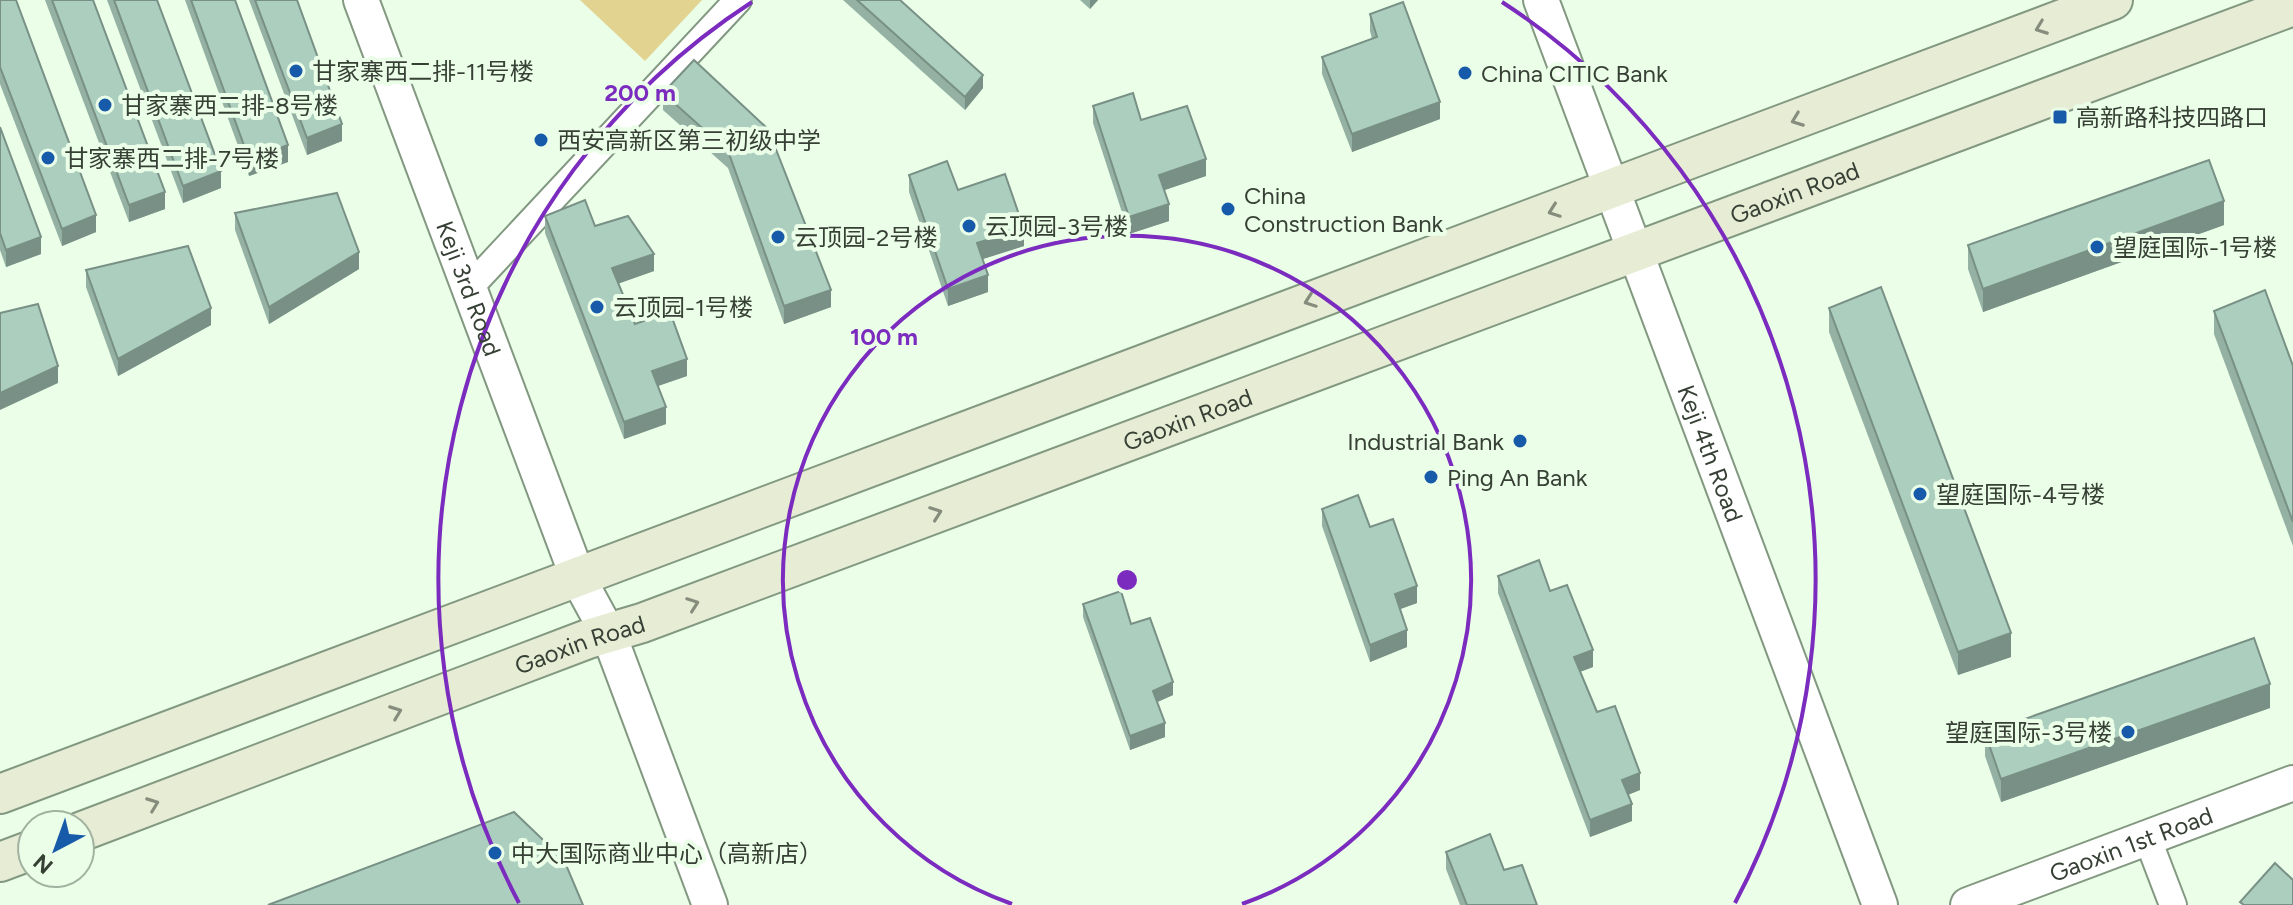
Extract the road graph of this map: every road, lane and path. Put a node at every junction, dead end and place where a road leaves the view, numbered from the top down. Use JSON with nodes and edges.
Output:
{"nodes":[{"id":1,"x":361,"y":0,"type":"edge"},
{"id":2,"x":738,"y":0,"type":"edge"},
{"id":3,"x":1541,"y":0,"type":"edge"},
{"id":4,"x":1565,"y":0,"type":"edge"},
{"id":5,"x":2113,"y":0,"type":"edge"},
{"id":6,"x":2293,"y":6,"type":"edge"},
{"id":7,"x":1624,"y":185,"type":"junction"},
{"id":8,"x":1648,"y":248,"type":"junction"},
{"id":9,"x":470,"y":287,"type":"junction"},
{"id":10,"x":578,"y":578,"type":"junction"},
{"id":11,"x":598,"y":637,"type":"junction"},
{"id":12,"x":2293,"y":783,"type":"edge"},
{"id":13,"x":0,"y":794,"type":"edge"},
{"id":14,"x":96,"y":826,"type":"edge"},
{"id":15,"x":2147,"y":837,"type":"junction"},
{"id":16,"x":687,"y":905,"type":"edge"},
{"id":17,"x":710,"y":905,"type":"edge"},
{"id":18,"x":1880,"y":905,"type":"edge"},
{"id":19,"x":1902,"y":905,"type":"edge"},
{"id":20,"x":1968,"y":905,"type":"edge"},
{"id":21,"x":2173,"y":905,"type":"edge"}],
"edges":[{"from":1,"to":9,"type":"street","name":"Keji 3rd Road"},
{"from":2,"to":9,"type":"street"},
{"from":3,"to":7,"type":"street","name":"Keji 4th Road"},
{"from":4,"to":7,"type":"street","name":"Keji 4th Road"},
{"from":5,"to":7,"type":"main road","one_way":true},
{"from":6,"to":8,"type":"main road","name":"Gaoxin Road"},
{"from":7,"to":8,"type":"street","name":"Keji 4th Road"},
{"from":7,"to":10,"type":"main road","one_way":true},
{"from":11,"to":8,"type":"main road","name":"Gaoxin Road","one_way":true},
{"from":8,"to":18,"type":"street","name":"Keji 4th Road"},
{"from":8,"to":19,"type":"street","name":"Keji 4th Road"},
{"from":9,"to":10,"type":"street","name":"Keji 3rd Road"},
{"from":10,"to":11,"type":"street","name":"Keji 3rd Road"},
{"from":10,"to":13,"type":"main road"},
{"from":14,"to":11,"type":"main road","name":"Gaoxin Road","one_way":true},
{"from":11,"to":16,"type":"street","name":"Keji 3rd Road"},
{"from":11,"to":17,"type":"street","name":"Keji 3rd Road"},
{"from":12,"to":15,"type":"street","name":"Gaoxin 1st Road"},
{"from":15,"to":20,"type":"street","name":"Gaoxin 1st Road"},
{"from":15,"to":21,"type":"street"}]}
